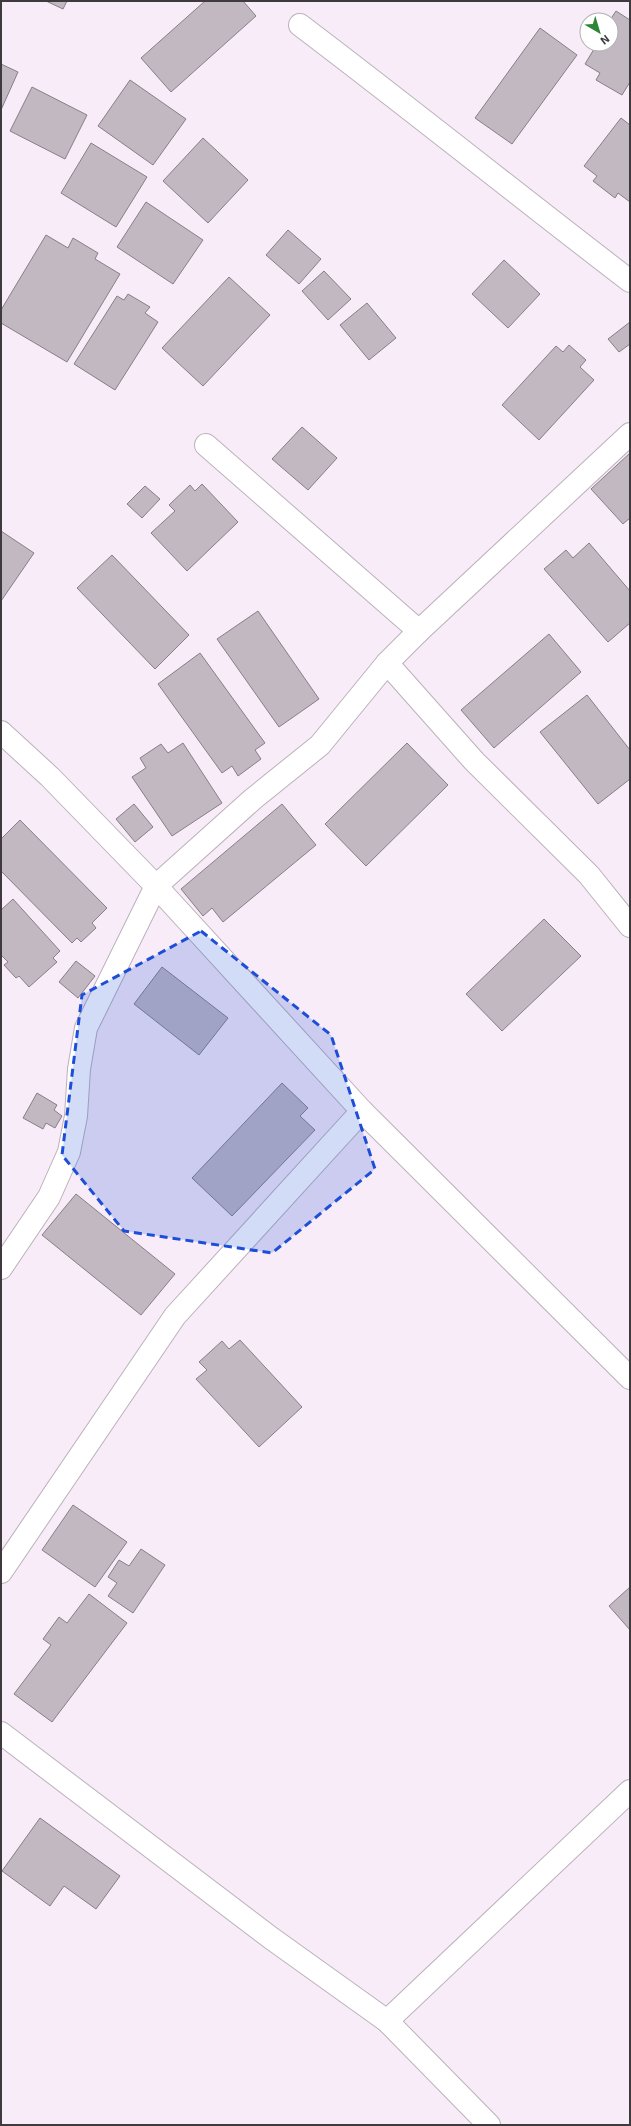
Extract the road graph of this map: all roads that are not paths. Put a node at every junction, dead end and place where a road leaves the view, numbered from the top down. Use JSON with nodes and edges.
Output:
{"nodes":[{"id":1,"x":300,"y":25,"type":"dead end"},
{"id":2,"x":630,"y":281,"type":"edge"},
{"id":3,"x":630,"y":434,"type":"edge"},
{"id":4,"x":206,"y":445,"type":"dead end"},
{"id":5,"x":419,"y":631,"type":"junction"},
{"id":6,"x":387,"y":664,"type":"junction"},
{"id":7,"x":1,"y":732,"type":"edge"},
{"id":8,"x":156,"y":886,"type":"junction"},
{"id":9,"x":630,"y":926,"type":"edge"},
{"id":10,"x":362,"y":1111,"type":"junction"},
{"id":11,"x":1,"y":1268,"type":"edge"},
{"id":12,"x":630,"y":1378,"type":"edge"},
{"id":13,"x":1,"y":1572,"type":"edge"},
{"id":14,"x":1,"y":1733,"type":"edge"},
{"id":15,"x":630,"y":1791,"type":"edge"},
{"id":16,"x":387,"y":2021,"type":"junction"},
{"id":17,"x":489,"y":2125,"type":"edge"}],
"edges":[{"from":1,"to":2,"type":"street"},
{"from":3,"to":5,"type":"street"},
{"from":4,"to":5,"type":"street"},
{"from":5,"to":6,"type":"street"},
{"from":6,"to":8,"type":"street"},
{"from":6,"to":9,"type":"street"},
{"from":7,"to":8,"type":"street"},
{"from":8,"to":10,"type":"street"},
{"from":8,"to":11,"type":"street"},
{"from":10,"to":12,"type":"street"},
{"from":10,"to":13,"type":"street"},
{"from":14,"to":16,"type":"street"},
{"from":15,"to":16,"type":"street"},
{"from":16,"to":17,"type":"street"}]}
